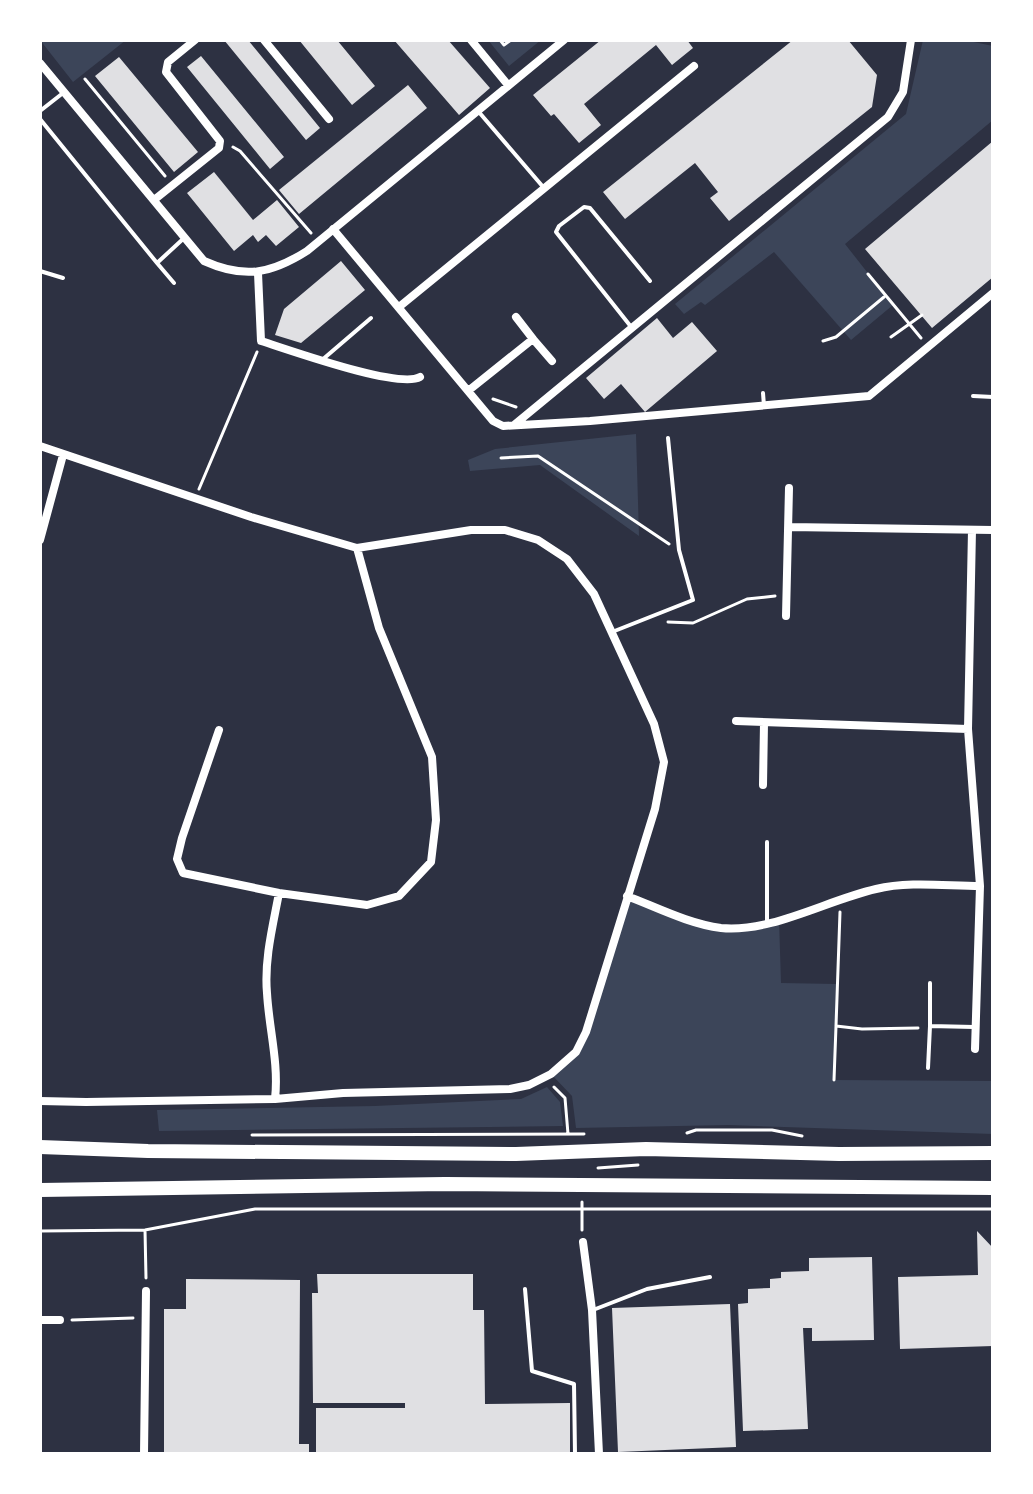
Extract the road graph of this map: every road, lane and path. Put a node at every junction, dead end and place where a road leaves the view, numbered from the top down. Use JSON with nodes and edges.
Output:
{"nodes":[{"id":1,"x":195,"y":40,"type":"edge"},
{"id":2,"x":264,"y":40,"type":"edge"},
{"id":3,"x":471,"y":40,"type":"edge"},
{"id":4,"x":500,"y":40,"type":"edge"},
{"id":5,"x":511,"y":40,"type":"edge"},
{"id":6,"x":564,"y":40,"type":"edge"},
{"id":7,"x":911,"y":40,"type":"edge"},
{"id":8,"x":40,"y":63,"type":"edge"},
{"id":9,"x":694,"y":66,"type":"dead end"},
{"id":10,"x":85,"y":79,"type":"dead end"},
{"id":11,"x":508,"y":85,"type":"junction"},
{"id":12,"x":64,"y":92,"type":"junction"},
{"id":13,"x":40,"y":111,"type":"edge"},
{"id":14,"x":478,"y":111,"type":"junction"},
{"id":15,"x":40,"y":119,"type":"edge"},
{"id":16,"x":329,"y":119,"type":"dead end"},
{"id":17,"x":220,"y":141,"type":"junction"},
{"id":18,"x":173,"y":185,"type":"junction"},
{"id":19,"x":544,"y":188,"type":"junction"},
{"id":20,"x":154,"y":200,"type":"junction"},
{"id":21,"x":333,"y":229,"type":"junction"},
{"id":22,"x":185,"y":238,"type":"junction"},
{"id":23,"x":318,"y":242,"type":"junction"},
{"id":24,"x":157,"y":263,"type":"junction"},
{"id":25,"x":40,"y":271,"type":"edge"},
{"id":26,"x":258,"y":273,"type":"junction"},
{"id":27,"x":868,"y":274,"type":"dead end"},
{"id":28,"x":63,"y":278,"type":"dead end"},
{"id":29,"x":650,"y":281,"type":"dead end"},
{"id":30,"x":174,"y":283,"type":"dead end"},
{"id":31,"x":993,"y":293,"type":"edge"},
{"id":32,"x":886,"y":296,"type":"junction"},
{"id":33,"x":399,"y":307,"type":"junction"},
{"id":34,"x":922,"y":315,"type":"dead end"},
{"id":35,"x":516,"y":317,"type":"dead end"},
{"id":36,"x":371,"y":318,"type":"dead end"},
{"id":37,"x":910,"y":325,"type":"junction"},
{"id":38,"x":632,"y":328,"type":"junction"},
{"id":39,"x":891,"y":337,"type":"dead end"},
{"id":40,"x":533,"y":339,"type":"junction"},
{"id":41,"x":261,"y":341,"type":"junction"},
{"id":42,"x":823,"y":341,"type":"dead end"},
{"id":43,"x":928,"y":347,"type":"junction"},
{"id":44,"x":322,"y":360,"type":"junction"},
{"id":45,"x":552,"y":361,"type":"dead end"},
{"id":46,"x":420,"y":377,"type":"dead end"},
{"id":47,"x":468,"y":391,"type":"junction"},
{"id":48,"x":763,"y":393,"type":"dead end"},
{"id":49,"x":973,"y":396,"type":"dead end"},
{"id":50,"x":993,"y":397,"type":"edge"},
{"id":51,"x":764,"y":406,"type":"junction"},
{"id":52,"x":531,"y":412,"type":"junction"},
{"id":53,"x":514,"y":426,"type":"junction"},
{"id":54,"x":668,"y":438,"type":"dead end"},
{"id":55,"x":40,"y":446,"type":"edge"},
{"id":56,"x":63,"y":455,"type":"junction"},
{"id":57,"x":501,"y":458,"type":"dead end"},
{"id":58,"x":789,"y":488,"type":"dead end"},
{"id":59,"x":195,"y":498,"type":"junction"},
{"id":60,"x":789,"y":527,"type":"junction"},
{"id":61,"x":972,"y":530,"type":"junction"},
{"id":62,"x":993,"y":530,"type":"edge"},
{"id":63,"x":40,"y":540,"type":"edge"},
{"id":64,"x":357,"y":548,"type":"junction"},
{"id":65,"x":679,"y":550,"type":"junction"},
{"id":66,"x":786,"y":592,"type":"junction"},
{"id":67,"x":786,"y":616,"type":"dead end"},
{"id":68,"x":659,"y":621,"type":"dead end"},
{"id":69,"x":610,"y":633,"type":"junction"},
{"id":70,"x":736,"y":721,"type":"dead end"},
{"id":71,"x":764,"y":723,"type":"junction"},
{"id":72,"x":968,"y":729,"type":"junction"},
{"id":73,"x":219,"y":730,"type":"dead end"},
{"id":74,"x":763,"y":785,"type":"dead end"},
{"id":75,"x":767,"y":842,"type":"dead end"},
{"id":76,"x":980,"y":886,"type":"junction"},
{"id":77,"x":279,"y":893,"type":"junction"},
{"id":78,"x":627,"y":896,"type":"junction"},
{"id":79,"x":840,"y":900,"type":"junction"},
{"id":80,"x":767,"y":923,"type":"junction"},
{"id":81,"x":930,"y":983,"type":"dead end"},
{"id":82,"x":836,"y":1026,"type":"junction"},
{"id":83,"x":930,"y":1026,"type":"junction"},
{"id":84,"x":976,"y":1027,"type":"junction"},
{"id":85,"x":975,"y":1049,"type":"dead end"},
{"id":86,"x":928,"y":1068,"type":"dead end"},
{"id":87,"x":545,"y":1078,"type":"junction"},
{"id":88,"x":834,"y":1080,"type":"dead end"},
{"id":89,"x":275,"y":1099,"type":"junction"},
{"id":90,"x":40,"y":1101,"type":"edge"},
{"id":91,"x":568,"y":1134,"type":"junction"},
{"id":92,"x":238,"y":1135,"type":"dead end"},
{"id":93,"x":592,"y":1135,"type":"dead end"},
{"id":94,"x":40,"y":1147,"type":"edge"},
{"id":95,"x":993,"y":1153,"type":"edge"},
{"id":96,"x":642,"y":1164,"type":"dead end"},
{"id":97,"x":596,"y":1168,"type":"dead end"},
{"id":98,"x":993,"y":1188,"type":"edge"},
{"id":99,"x":40,"y":1190,"type":"edge"},
{"id":100,"x":582,"y":1209,"type":"junction"},
{"id":101,"x":993,"y":1209,"type":"edge"},
{"id":102,"x":145,"y":1230,"type":"junction"},
{"id":103,"x":40,"y":1231,"type":"edge"},
{"id":104,"x":583,"y":1242,"type":"joint"},
{"id":105,"x":710,"y":1277,"type":"dead end"},
{"id":106,"x":525,"y":1289,"type":"dead end"},
{"id":107,"x":146,"y":1291,"type":"joint"},
{"id":108,"x":592,"y":1310,"type":"junction"},
{"id":109,"x":145,"y":1317,"type":"junction"},
{"id":110,"x":40,"y":1320,"type":"edge"},
{"id":111,"x":60,"y":1320,"type":"joint"},
{"id":112,"x":144,"y":1454,"type":"edge"},
{"id":113,"x":575,"y":1454,"type":"edge"},
{"id":114,"x":599,"y":1454,"type":"edge"}],
"edges":[{"from":1,"to":17,"type":"street"},
{"from":2,"to":16,"type":"street"},
{"from":3,"to":11,"type":"street"},
{"from":4,"to":5,"type":"path"},
{"from":6,"to":11,"type":"street"},
{"from":7,"to":38,"type":"street"},
{"from":8,"to":12,"type":"street"},
{"from":9,"to":19,"type":"street"},
{"from":10,"to":18,"type":"path"},
{"from":11,"to":14,"type":"street"},
{"from":12,"to":13,"type":"lane"},
{"from":12,"to":20,"type":"street"},
{"from":14,"to":19,"type":"lane"},
{"from":14,"to":21,"type":"street"},
{"from":15,"to":24,"type":"lane"},
{"from":17,"to":18,"type":"street"},
{"from":17,"to":23,"type":"path"},
{"from":18,"to":20,"type":"street"},
{"from":19,"to":33,"type":"street"},
{"from":20,"to":22,"type":"street"},
{"from":21,"to":23,"type":"street"},
{"from":21,"to":33,"type":"street"},
{"from":22,"to":24,"type":"lane"},
{"from":22,"to":26,"type":"street"},
{"from":23,"to":26,"type":"street"},
{"from":24,"to":30,"type":"lane"},
{"from":25,"to":28,"type":"lane"},
{"from":26,"to":41,"type":"street"},
{"from":27,"to":32,"type":"path"},
{"from":29,"to":38,"type":"lane"},
{"from":31,"to":43,"type":"street"},
{"from":32,"to":37,"type":"path"},
{"from":32,"to":42,"type":"path"},
{"from":33,"to":47,"type":"street"},
{"from":34,"to":37,"type":"path"},
{"from":35,"to":40,"type":"street"},
{"from":36,"to":44,"type":"lane"},
{"from":37,"to":39,"type":"path"},
{"from":37,"to":43,"type":"path"},
{"from":38,"to":52,"type":"street"},
{"from":40,"to":45,"type":"street"},
{"from":40,"to":47,"type":"street"},
{"from":41,"to":44,"type":"street"},
{"from":41,"to":59,"type":"path"},
{"from":43,"to":51,"type":"street"},
{"from":44,"to":46,"type":"street"},
{"from":47,"to":52,"type":"path"},
{"from":47,"to":53,"type":"street"},
{"from":48,"to":51,"type":"lane"},
{"from":49,"to":50,"type":"lane"},
{"from":51,"to":53,"type":"street"},
{"from":52,"to":53,"type":"street"},
{"from":54,"to":65,"type":"lane"},
{"from":55,"to":56,"type":"street"},
{"from":56,"to":59,"type":"street"},
{"from":56,"to":63,"type":"street"},
{"from":57,"to":65,"type":"path"},
{"from":58,"to":60,"type":"street"},
{"from":59,"to":64,"type":"street"},
{"from":60,"to":61,"type":"street"},
{"from":60,"to":66,"type":"street"},
{"from":61,"to":62,"type":"street"},
{"from":61,"to":72,"type":"street"},
{"from":64,"to":69,"type":"street"},
{"from":64,"to":77,"type":"street"},
{"from":65,"to":69,"type":"lane"},
{"from":66,"to":67,"type":"street"},
{"from":66,"to":68,"type":"path"},
{"from":69,"to":78,"type":"street"},
{"from":70,"to":71,"type":"street"},
{"from":71,"to":72,"type":"street"},
{"from":71,"to":74,"type":"street"},
{"from":72,"to":76,"type":"street"},
{"from":73,"to":77,"type":"street"},
{"from":75,"to":80,"type":"lane"},
{"from":76,"to":79,"type":"street"},
{"from":76,"to":84,"type":"street"},
{"from":77,"to":89,"type":"street"},
{"from":78,"to":80,"type":"street"},
{"from":78,"to":87,"type":"street"},
{"from":79,"to":80,"type":"street"},
{"from":79,"to":82,"type":"path"},
{"from":81,"to":83,"type":"lane"},
{"from":82,"to":83,"type":"path"},
{"from":82,"to":88,"type":"path"},
{"from":83,"to":84,"type":"lane"},
{"from":83,"to":86,"type":"lane"},
{"from":84,"to":85,"type":"street"},
{"from":87,"to":89,"type":"street"},
{"from":87,"to":91,"type":"path"},
{"from":89,"to":90,"type":"street"},
{"from":91,"to":92,"type":"path"},
{"from":91,"to":93,"type":"path"},
{"from":94,"to":95,"type":"highway"},
{"from":96,"to":97,"type":"path"},
{"from":98,"to":99,"type":"highway"},
{"from":100,"to":101,"type":"path"},
{"from":100,"to":102,"type":"path"},
{"from":100,"to":104,"type":"path"},
{"from":102,"to":103,"type":"path"},
{"from":102,"to":107,"type":"path"},
{"from":104,"to":108,"type":"street"},
{"from":105,"to":108,"type":"lane"},
{"from":106,"to":113,"type":"lane"},
{"from":107,"to":109,"type":"street"},
{"from":108,"to":114,"type":"street"},
{"from":109,"to":111,"type":"path"},
{"from":109,"to":112,"type":"street"},
{"from":110,"to":111,"type":"street"}]}
